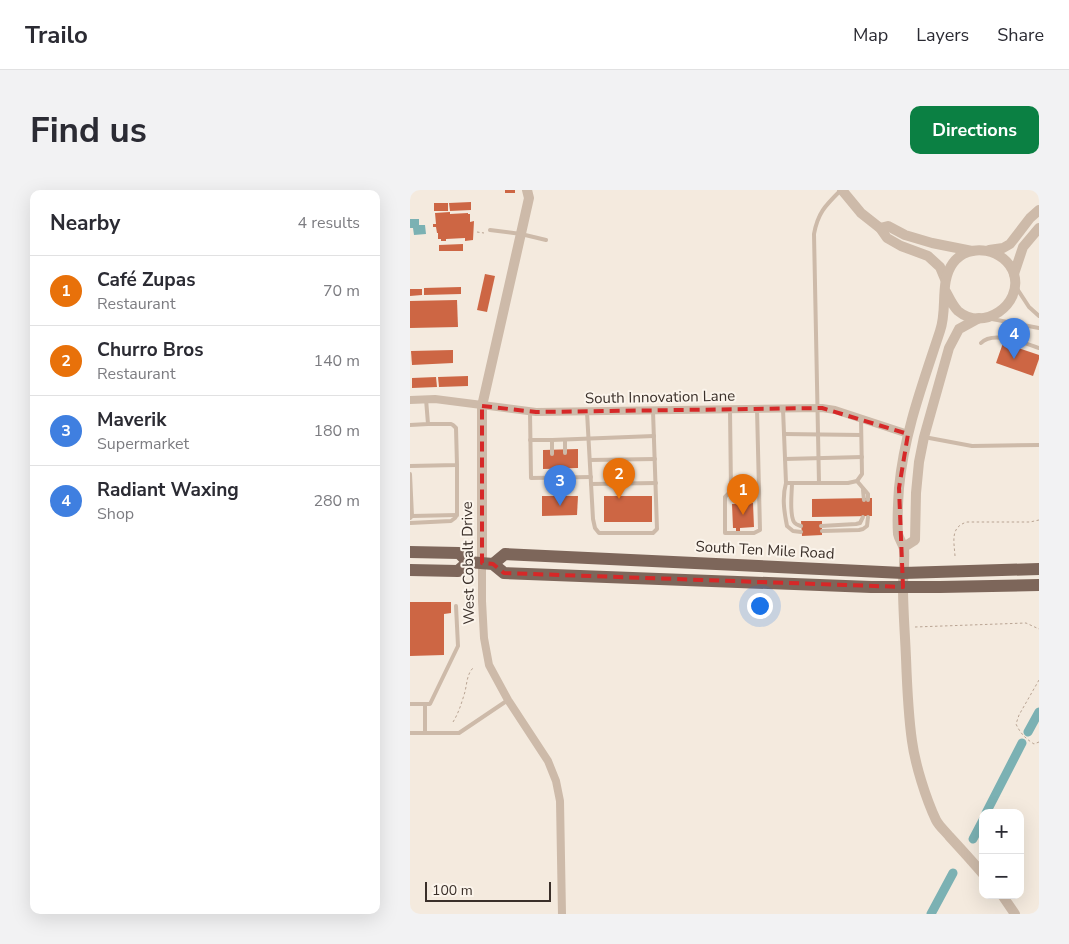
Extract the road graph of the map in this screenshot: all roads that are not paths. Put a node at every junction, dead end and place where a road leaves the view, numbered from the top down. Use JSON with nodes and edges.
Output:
{"nodes":[{"id":1,"x":842,"y":190,"type":"edge"},
{"id":2,"x":531,"y":193,"type":"edge"},
{"id":3,"x":1039,"y":210,"type":"edge"},
{"id":4,"x":880,"y":228,"type":"junction"},
{"id":5,"x":1039,"y":228,"type":"edge"},
{"id":6,"x":490,"y":232,"type":"road end"},
{"id":7,"x":521,"y":234,"type":"junction"},
{"id":8,"x":546,"y":240,"type":"dead end"},
{"id":9,"x":988,"y":250,"type":"junction"},
{"id":10,"x":975,"y":251,"type":"junction"},
{"id":11,"x":946,"y":279,"type":"junction"},
{"id":12,"x":1014,"y":279,"type":"junction"},
{"id":13,"x":945,"y":290,"type":"junction"},
{"id":14,"x":1039,"y":316,"type":"edge"},
{"id":15,"x":983,"y":318,"type":"junction"},
{"id":16,"x":1039,"y":328,"type":"edge"},
{"id":17,"x":981,"y":343,"type":"dead end"},
{"id":18,"x":1039,"y":348,"type":"edge"},
{"id":19,"x":426,"y":399,"type":"junction"},
{"id":20,"x":410,"y":400,"type":"edge"},
{"id":21,"x":482,"y":406,"type":"junction"},
{"id":22,"x":817,"y":408,"type":"junction"},
{"id":23,"x":757,"y":409,"type":"junction"},
{"id":24,"x":783,"y":409,"type":"junction"},
{"id":25,"x":730,"y":410,"type":"junction"},
{"id":26,"x":653,"y":411,"type":"junction"},
{"id":27,"x":530,"y":412,"type":"junction"},
{"id":28,"x":587,"y":412,"type":"junction"},
{"id":29,"x":861,"y":419,"type":"junction"},
{"id":30,"x":428,"y":424,"type":"junction"},
{"id":31,"x":410,"y":425,"type":"edge"},
{"id":32,"x":784,"y":434,"type":"junction"},
{"id":33,"x":818,"y":434,"type":"junction"},
{"id":34,"x":908,"y":434,"type":"junction"},
{"id":35,"x":861,"y":435,"type":"junction"},
{"id":36,"x":654,"y":436,"type":"junction"},
{"id":37,"x":924,"y":437,"type":"junction"},
{"id":38,"x":588,"y":438,"type":"junction"},
{"id":39,"x":530,"y":440,"type":"junction"},
{"id":40,"x":552,"y":440,"type":"junction"},
{"id":41,"x":565,"y":440,"type":"junction"},
{"id":42,"x":1039,"y":445,"type":"edge"},
{"id":43,"x":565,"y":453,"type":"dead end"},
{"id":44,"x":552,"y":454,"type":"dead end"},
{"id":45,"x":862,"y":457,"type":"junction"},
{"id":46,"x":819,"y":458,"type":"junction"},
{"id":47,"x":655,"y":459,"type":"junction"},
{"id":48,"x":785,"y":459,"type":"junction"},
{"id":49,"x":590,"y":460,"type":"junction"},
{"id":50,"x":457,"y":465,"type":"junction"},
{"id":51,"x":410,"y":466,"type":"edge"},
{"id":52,"x":566,"y":471,"type":"dead end"},
{"id":53,"x":552,"y":472,"type":"dead end"},
{"id":54,"x":410,"y":474,"type":"edge"},
{"id":55,"x":566,"y":477,"type":"junction"},
{"id":56,"x":591,"y":477,"type":"junction"},
{"id":57,"x":552,"y":478,"type":"junction"},
{"id":58,"x":857,"y":481,"type":"junction"},
{"id":59,"x":786,"y":482,"type":"junction"},
{"id":60,"x":656,"y":483,"type":"junction"},
{"id":61,"x":792,"y":483,"type":"junction"},
{"id":62,"x":819,"y":483,"type":"junction"},
{"id":63,"x":591,"y":484,"type":"junction"},
{"id":64,"x":411,"y":491,"type":"edge"},
{"id":65,"x":731,"y":492,"type":"junction"},
{"id":66,"x":759,"y":492,"type":"junction"},
{"id":67,"x":866,"y":500,"type":"dead end"},
{"id":68,"x":457,"y":515,"type":"junction"},
{"id":69,"x":411,"y":517,"type":"edge"},
{"id":70,"x":866,"y":517,"type":"joint"},
{"id":71,"x":410,"y":522,"type":"edge"},
{"id":72,"x":801,"y":526,"type":"dead end"},
{"id":73,"x":801,"y":532,"type":"dead end"},
{"id":74,"x":904,"y":547,"type":"junction"},
{"id":75,"x":410,"y":552,"type":"edge"},
{"id":76,"x":468,"y":562,"type":"junction"},
{"id":77,"x":488,"y":564,"type":"junction"},
{"id":78,"x":1039,"y":569,"type":"edge"},
{"id":79,"x":410,"y":570,"type":"edge"},
{"id":80,"x":903,"y":573,"type":"junction"},
{"id":81,"x":1039,"y":585,"type":"edge"},
{"id":82,"x":903,"y":587,"type":"junction"},
{"id":83,"x":456,"y":606,"type":"dead end"},
{"id":84,"x":508,"y":700,"type":"junction"},
{"id":85,"x":410,"y":704,"type":"edge"},
{"id":86,"x":425,"y":704,"type":"junction"},
{"id":87,"x":410,"y":733,"type":"edge"},
{"id":88,"x":425,"y":733,"type":"junction"},
{"id":89,"x":979,"y":869,"type":"edge"},
{"id":90,"x":1005,"y":899,"type":"edge"},
{"id":91,"x":562,"y":914,"type":"edge"},
{"id":92,"x":1015,"y":914,"type":"edge"}],
"edges":[{"from":1,"to":4,"type":"street"},
{"from":1,"to":22,"type":"lane"},
{"from":2,"to":7,"type":"street","name":"West Cobalt Drive"},
{"from":3,"to":9,"type":"street"},
{"from":4,"to":10,"type":"street"},
{"from":4,"to":11,"type":"street"},
{"from":5,"to":12,"type":"street"},
{"from":6,"to":7,"type":"lane"},
{"from":7,"to":8,"type":"lane"},
{"from":7,"to":21,"type":"street","name":"West Cobalt Drive"},
{"from":9,"to":10,"type":"street"},
{"from":9,"to":12,"type":"street"},
{"from":10,"to":11,"type":"street"},
{"from":11,"to":13,"type":"street"},
{"from":12,"to":14,"type":"lane"},
{"from":12,"to":15,"type":"street"},
{"from":13,"to":15,"type":"street"},
{"from":13,"to":34,"type":"street"},
{"from":15,"to":16,"type":"lane"},
{"from":15,"to":37,"type":"street"},
{"from":17,"to":18,"type":"lane"},
{"from":19,"to":20,"type":"street","name":"South Innovation Lane"},
{"from":19,"to":21,"type":"street","name":"South Innovation Lane"},
{"from":19,"to":30,"type":"lane"},
{"from":21,"to":27,"type":"street","name":"South Innovation Lane"},
{"from":21,"to":77,"type":"street","name":"West Cobalt Drive"},
{"from":22,"to":24,"type":"street","name":"South Innovation Lane"},
{"from":22,"to":29,"type":"street","name":"South Innovation Lane"},
{"from":22,"to":33,"type":"lane"},
{"from":23,"to":24,"type":"street","name":"South Innovation Lane"},
{"from":23,"to":25,"type":"street","name":"South Innovation Lane"},
{"from":23,"to":66,"type":"lane"},
{"from":24,"to":32,"type":"lane"},
{"from":25,"to":26,"type":"street","name":"South Innovation Lane"},
{"from":25,"to":65,"type":"lane"},
{"from":26,"to":28,"type":"street","name":"South Innovation Lane"},
{"from":26,"to":36,"type":"lane"},
{"from":27,"to":28,"type":"street","name":"South Innovation Lane"},
{"from":27,"to":39,"type":"lane"},
{"from":28,"to":38,"type":"lane"},
{"from":29,"to":34,"type":"street","name":"South Innovation Lane"},
{"from":29,"to":35,"type":"lane"},
{"from":30,"to":31,"type":"lane"},
{"from":30,"to":50,"type":"lane"},
{"from":32,"to":33,"type":"lane"},
{"from":32,"to":48,"type":"lane"},
{"from":33,"to":35,"type":"lane"},
{"from":33,"to":46,"type":"lane"},
{"from":34,"to":74,"type":"street"},
{"from":35,"to":45,"type":"lane"},
{"from":36,"to":38,"type":"lane"},
{"from":36,"to":47,"type":"lane"},
{"from":37,"to":42,"type":"lane"},
{"from":37,"to":74,"type":"street"},
{"from":38,"to":41,"type":"lane"},
{"from":38,"to":49,"type":"lane"},
{"from":39,"to":40,"type":"lane"},
{"from":39,"to":57,"type":"lane"},
{"from":40,"to":41,"type":"lane"},
{"from":40,"to":44,"type":"lane"},
{"from":41,"to":43,"type":"lane"},
{"from":45,"to":46,"type":"lane"},
{"from":45,"to":58,"type":"lane"},
{"from":46,"to":48,"type":"lane"},
{"from":46,"to":62,"type":"lane"},
{"from":47,"to":49,"type":"lane"},
{"from":47,"to":60,"type":"lane"},
{"from":48,"to":59,"type":"lane"},
{"from":49,"to":56,"type":"lane"},
{"from":50,"to":51,"type":"lane"},
{"from":50,"to":68,"type":"lane"},
{"from":52,"to":55,"type":"lane"},
{"from":53,"to":57,"type":"lane"},
{"from":54,"to":64,"type":"lane"},
{"from":55,"to":56,"type":"lane"},
{"from":55,"to":57,"type":"lane"},
{"from":56,"to":63,"type":"lane"},
{"from":58,"to":62,"type":"lane"},
{"from":58,"to":67,"type":"lane"},
{"from":59,"to":61,"type":"lane"},
{"from":59,"to":73,"type":"lane"},
{"from":60,"to":63,"type":"lane"},
{"from":60,"to":63,"type":"lane"},
{"from":61,"to":62,"type":"lane"},
{"from":61,"to":72,"type":"lane"},
{"from":64,"to":69,"type":"lane"},
{"from":65,"to":66,"type":"lane"},
{"from":65,"to":66,"type":"lane"},
{"from":68,"to":69,"type":"lane"},
{"from":68,"to":71,"type":"lane"},
{"from":70,"to":70,"type":"lane"},
{"from":74,"to":80,"type":"street"},
{"from":75,"to":76,"type":"main road","name":"South Ten Mile Road"},
{"from":76,"to":77,"type":"main road","name":"South Ten Mile Road"},
{"from":76,"to":79,"type":"main road","name":"South Ten Mile Road"},
{"from":77,"to":80,"type":"main road","name":"South Ten Mile Road"},
{"from":77,"to":82,"type":"main road","name":"South Ten Mile Road"},
{"from":77,"to":84,"type":"street","name":"West Cobalt Drive"},
{"from":78,"to":80,"type":"main road","name":"South Ten Mile Road"},
{"from":80,"to":82,"type":"street"},
{"from":81,"to":82,"type":"main road","name":"South Ten Mile Road"},
{"from":82,"to":89,"type":"street"},
{"from":83,"to":86,"type":"lane"},
{"from":84,"to":88,"type":"lane"},
{"from":84,"to":91,"type":"street","name":"West Cobalt Drive"},
{"from":85,"to":86,"type":"lane"},
{"from":86,"to":88,"type":"lane"},
{"from":87,"to":88,"type":"lane"},
{"from":90,"to":92,"type":"street"}]}
